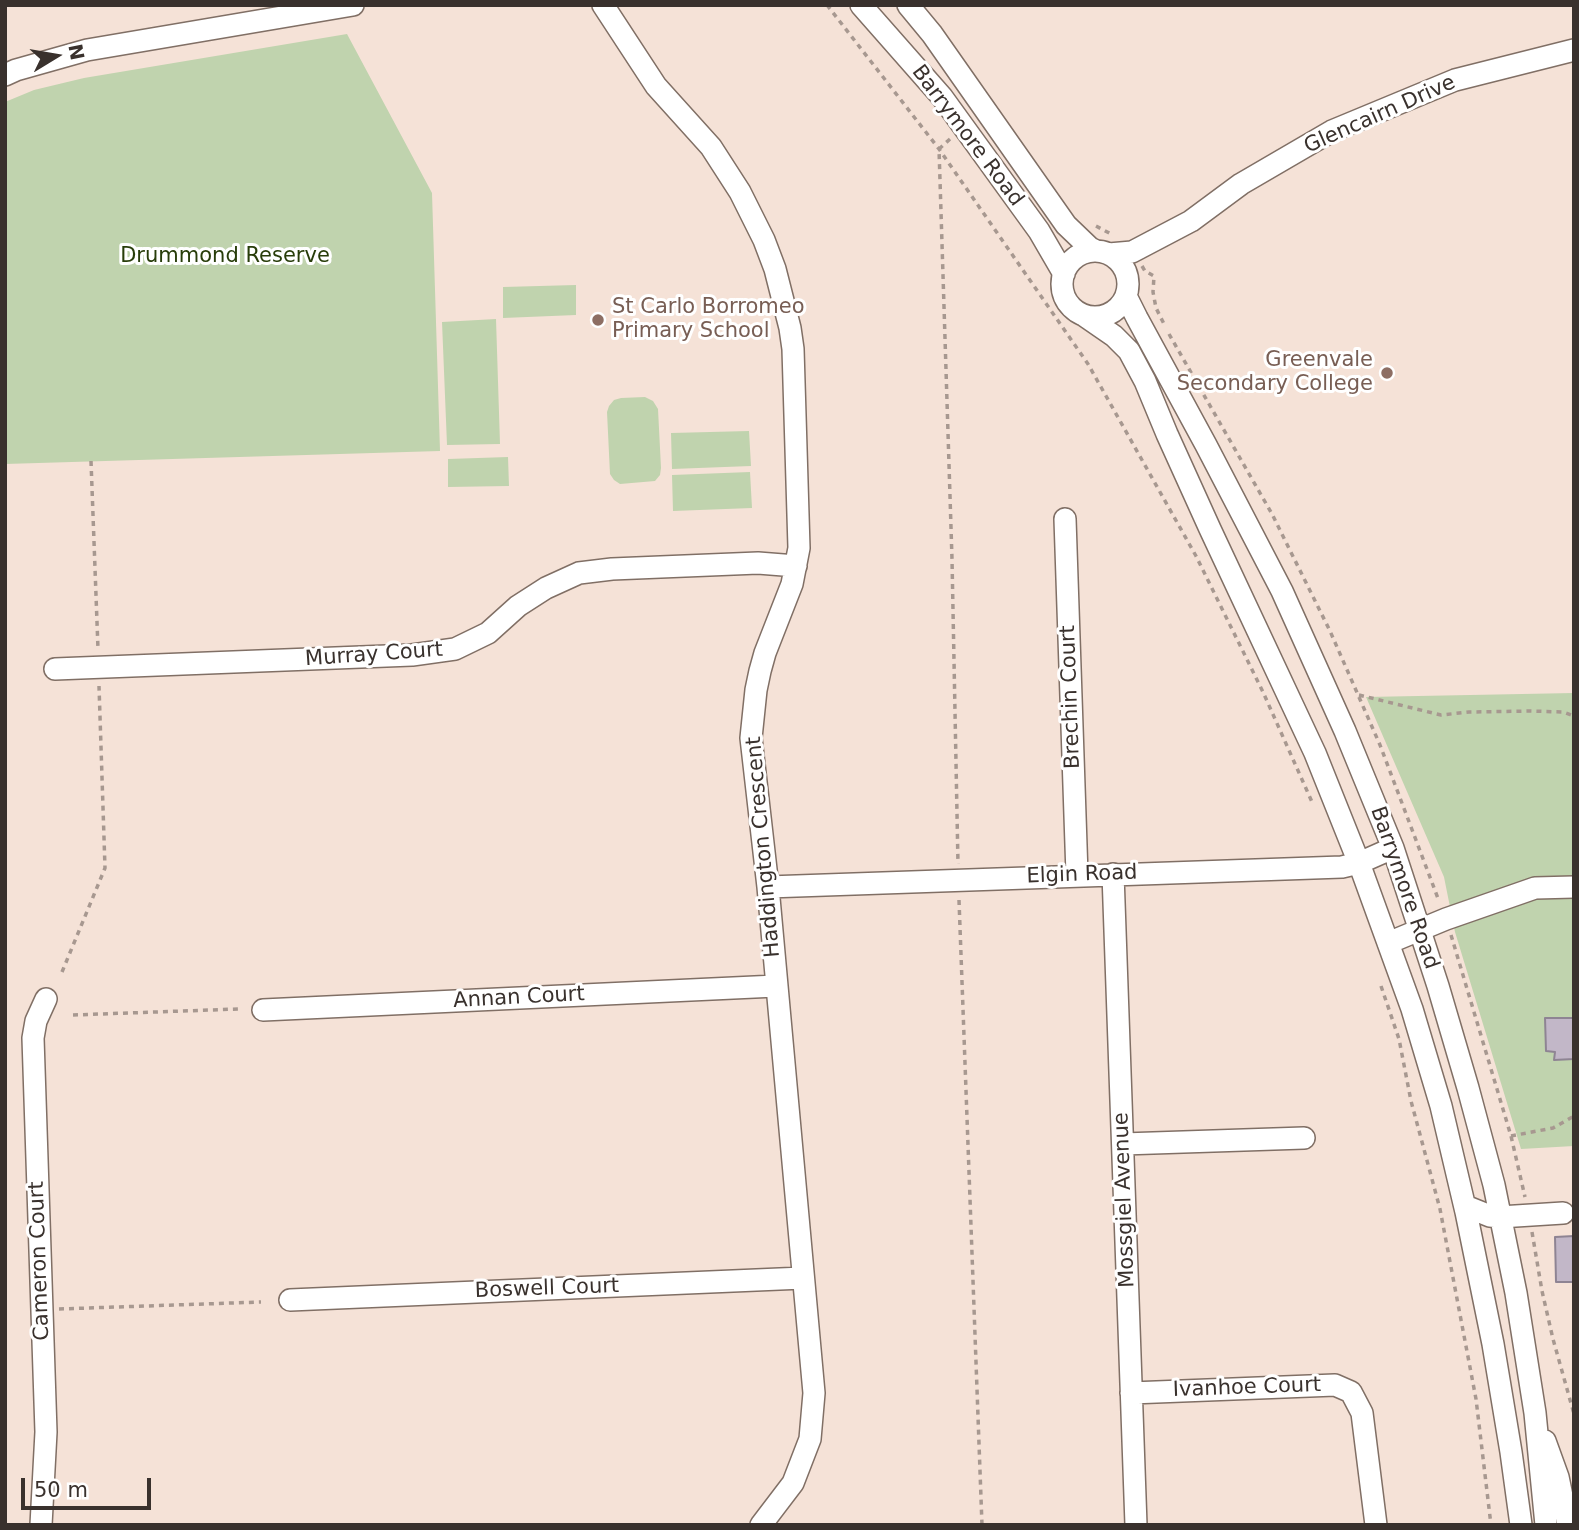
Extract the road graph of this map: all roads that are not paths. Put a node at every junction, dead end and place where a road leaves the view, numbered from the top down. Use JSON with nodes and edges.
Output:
{"nodes":[{"id":1,"x":354,"y":5,"type":"edge"},
{"id":2,"x":603,"y":5,"type":"edge"},
{"id":3,"x":861,"y":5,"type":"edge"},
{"id":4,"x":908,"y":5,"type":"edge"},
{"id":5,"x":1574,"y":50,"type":"edge"},
{"id":6,"x":5,"y":75,"type":"edge"},
{"id":7,"x":1166,"y":235,"type":"junction"},
{"id":8,"x":1102,"y":253,"type":"junction"},
{"id":9,"x":1064,"y":274,"type":"junction"},
{"id":10,"x":1127,"y":288,"type":"junction"},
{"id":11,"x":1085,"y":316,"type":"junction"},
{"id":12,"x":1065,"y":519,"type":"dead end"},
{"id":13,"x":796,"y":566,"type":"junction"},
{"id":14,"x":55,"y":669,"type":"dead end"},
{"id":15,"x":1393,"y":848,"type":"junction"},
{"id":16,"x":1359,"y":863,"type":"junction"},
{"id":17,"x":1113,"y":874,"type":"junction"},
{"id":18,"x":1077,"y":875,"type":"junction"},
{"id":19,"x":768,"y":887,"type":"junction"},
{"id":20,"x":1574,"y":887,"type":"edge"},
{"id":21,"x":1420,"y":931,"type":"junction"},
{"id":22,"x":1388,"y":943,"type":"junction"},
{"id":23,"x":776,"y":986,"type":"junction"},
{"id":24,"x":46,"y":999,"type":"dead end"},
{"id":25,"x":263,"y":1010,"type":"dead end"},
{"id":26,"x":1304,"y":1138,"type":"dead end"},
{"id":27,"x":1123,"y":1144,"type":"junction"},
{"id":28,"x":1465,"y":1206,"type":"junction"},
{"id":29,"x":1563,"y":1213,"type":"dead end"},
{"id":30,"x":1500,"y":1217,"type":"junction"},
{"id":31,"x":803,"y":1278,"type":"junction"},
{"id":32,"x":290,"y":1300,"type":"dead end"},
{"id":33,"x":1131,"y":1393,"type":"junction"},
{"id":34,"x":1535,"y":1413,"type":"junction"},
{"id":35,"x":766,"y":1523,"type":"edge"},
{"id":36,"x":41,"y":1525,"type":"edge"},
{"id":37,"x":1136,"y":1525,"type":"edge"},
{"id":38,"x":1376,"y":1525,"type":"edge"},
{"id":39,"x":1521,"y":1525,"type":"edge"},
{"id":40,"x":1546,"y":1525,"type":"edge"},
{"id":41,"x":1570,"y":1525,"type":"edge"}],
"edges":[{"from":1,"to":6,"type":"street"},
{"from":2,"to":13,"type":"street","name":"Haddington Crescent"},
{"from":3,"to":9,"type":"street","name":"Barrymore Road"},
{"from":4,"to":8,"type":"street","name":"Barrymore Road"},
{"from":5,"to":7,"type":"street","name":"Glencairn Drive"},
{"from":7,"to":8,"type":"street","name":"Glencairn Drive"},
{"from":7,"to":10,"type":"street","name":"Glencairn Drive"},
{"from":8,"to":9,"type":"street"},
{"from":8,"to":10,"type":"street"},
{"from":9,"to":11,"type":"street"},
{"from":10,"to":11,"type":"street"},
{"from":10,"to":15,"type":"street","name":"Barrymore Road"},
{"from":11,"to":16,"type":"street","name":"Barrymore Road"},
{"from":12,"to":18,"type":"street","name":"Brechin Court"},
{"from":13,"to":14,"type":"street","name":"Murray Court"},
{"from":13,"to":19,"type":"street","name":"Haddington Crescent"},
{"from":15,"to":16,"type":"street","name":"Elgin Road"},
{"from":15,"to":21,"type":"street","name":"Barrymore Road"},
{"from":16,"to":17,"type":"street","name":"Elgin Road"},
{"from":16,"to":22,"type":"street","name":"Barrymore Road"},
{"from":17,"to":18,"type":"street","name":"Elgin Road"},
{"from":17,"to":27,"type":"street","name":"Mossgiel Avenue"},
{"from":18,"to":19,"type":"street","name":"Elgin Road"},
{"from":19,"to":23,"type":"street","name":"Haddington Crescent"},
{"from":20,"to":21,"type":"street"},
{"from":21,"to":22,"type":"street"},
{"from":21,"to":30,"type":"street","name":"Barrymore Road"},
{"from":22,"to":28,"type":"street","name":"Barrymore Road"},
{"from":23,"to":25,"type":"street","name":"Annan Court"},
{"from":23,"to":31,"type":"street","name":"Haddington Crescent"},
{"from":24,"to":36,"type":"street","name":"Cameron Court"},
{"from":26,"to":27,"type":"street"},
{"from":27,"to":33,"type":"street","name":"Mossgiel Avenue"},
{"from":28,"to":30,"type":"street"},
{"from":28,"to":39,"type":"street","name":"Barrymore Road"},
{"from":29,"to":30,"type":"street"},
{"from":30,"to":34,"type":"street","name":"Barrymore Road"},
{"from":31,"to":32,"type":"street","name":"Boswell Court"},
{"from":31,"to":35,"type":"street","name":"Haddington Crescent"},
{"from":33,"to":37,"type":"street","name":"Mossgiel Avenue"},
{"from":33,"to":38,"type":"street","name":"Ivanhoe Court"},
{"from":34,"to":40,"type":"street","name":"Barrymore Road"},
{"from":34,"to":41,"type":"street"}]}
